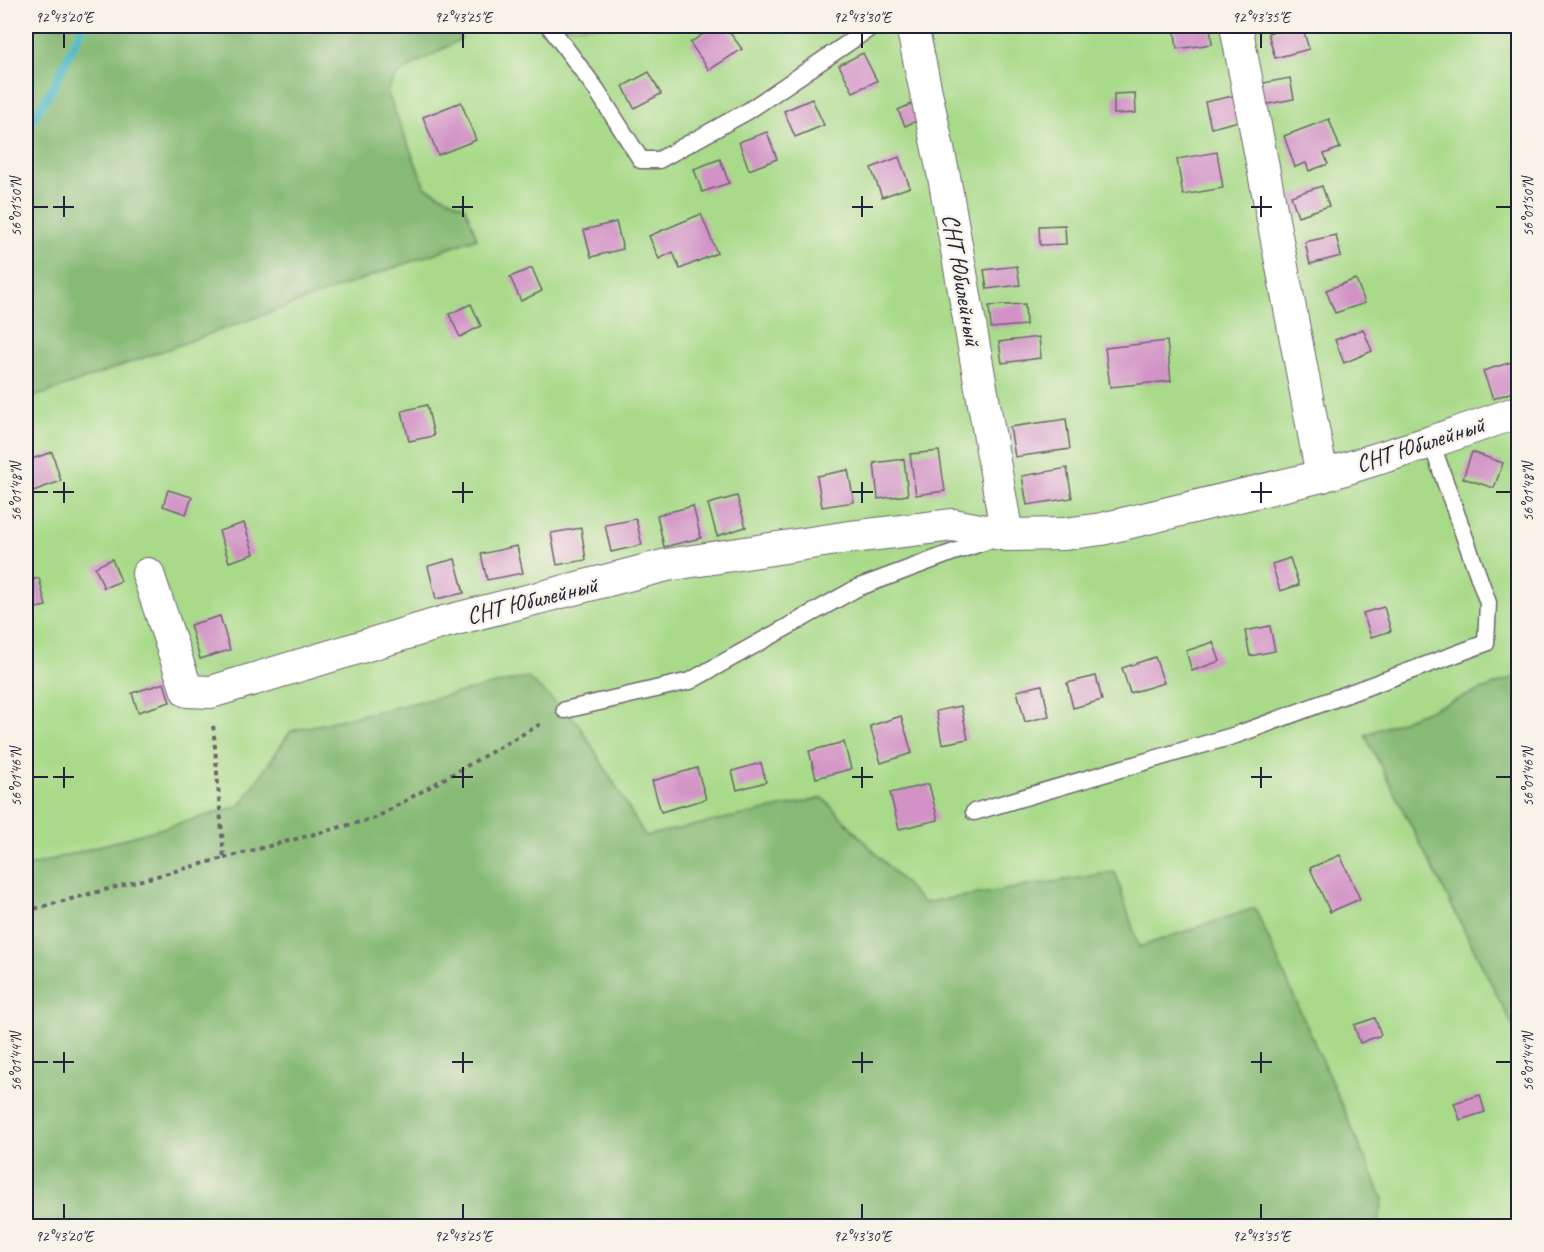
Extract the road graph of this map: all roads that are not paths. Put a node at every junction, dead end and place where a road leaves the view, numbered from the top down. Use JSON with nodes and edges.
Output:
{"nodes":[{"id":1,"x":873,"y":26,"type":"edge"},
{"id":2,"x":912,"y":26,"type":"edge"},
{"id":3,"x":1236,"y":26,"type":"edge"},
{"id":4,"x":550,"y":27,"type":"edge"},
{"id":5,"x":1518,"y":412,"type":"edge"},
{"id":6,"x":1431,"y":442,"type":"junction"},
{"id":7,"x":1322,"y":476,"type":"junction"},
{"id":8,"x":1007,"y":535,"type":"junction"},
{"id":9,"x":148,"y":574,"type":"dead end"},
{"id":10,"x":565,"y":710,"type":"road end"},
{"id":11,"x":974,"y":812,"type":"dead end"}],
"edges":[{"from":1,"to":4,"type":"lane"},
{"from":2,"to":8,"type":"street","name":"СНТ Юбилейный"},
{"from":3,"to":7,"type":"street","name":"СНТ Юбилейный"},
{"from":5,"to":6,"type":"street","name":"СНТ Юбилейный"},
{"from":6,"to":7,"type":"street","name":"СНТ Юбилейный"},
{"from":6,"to":11,"type":"lane"},
{"from":7,"to":8,"type":"street","name":"СНТ Юбилейный"},
{"from":8,"to":9,"type":"street","name":"СНТ Юбилейный"},
{"from":8,"to":10,"type":"lane"}]}
